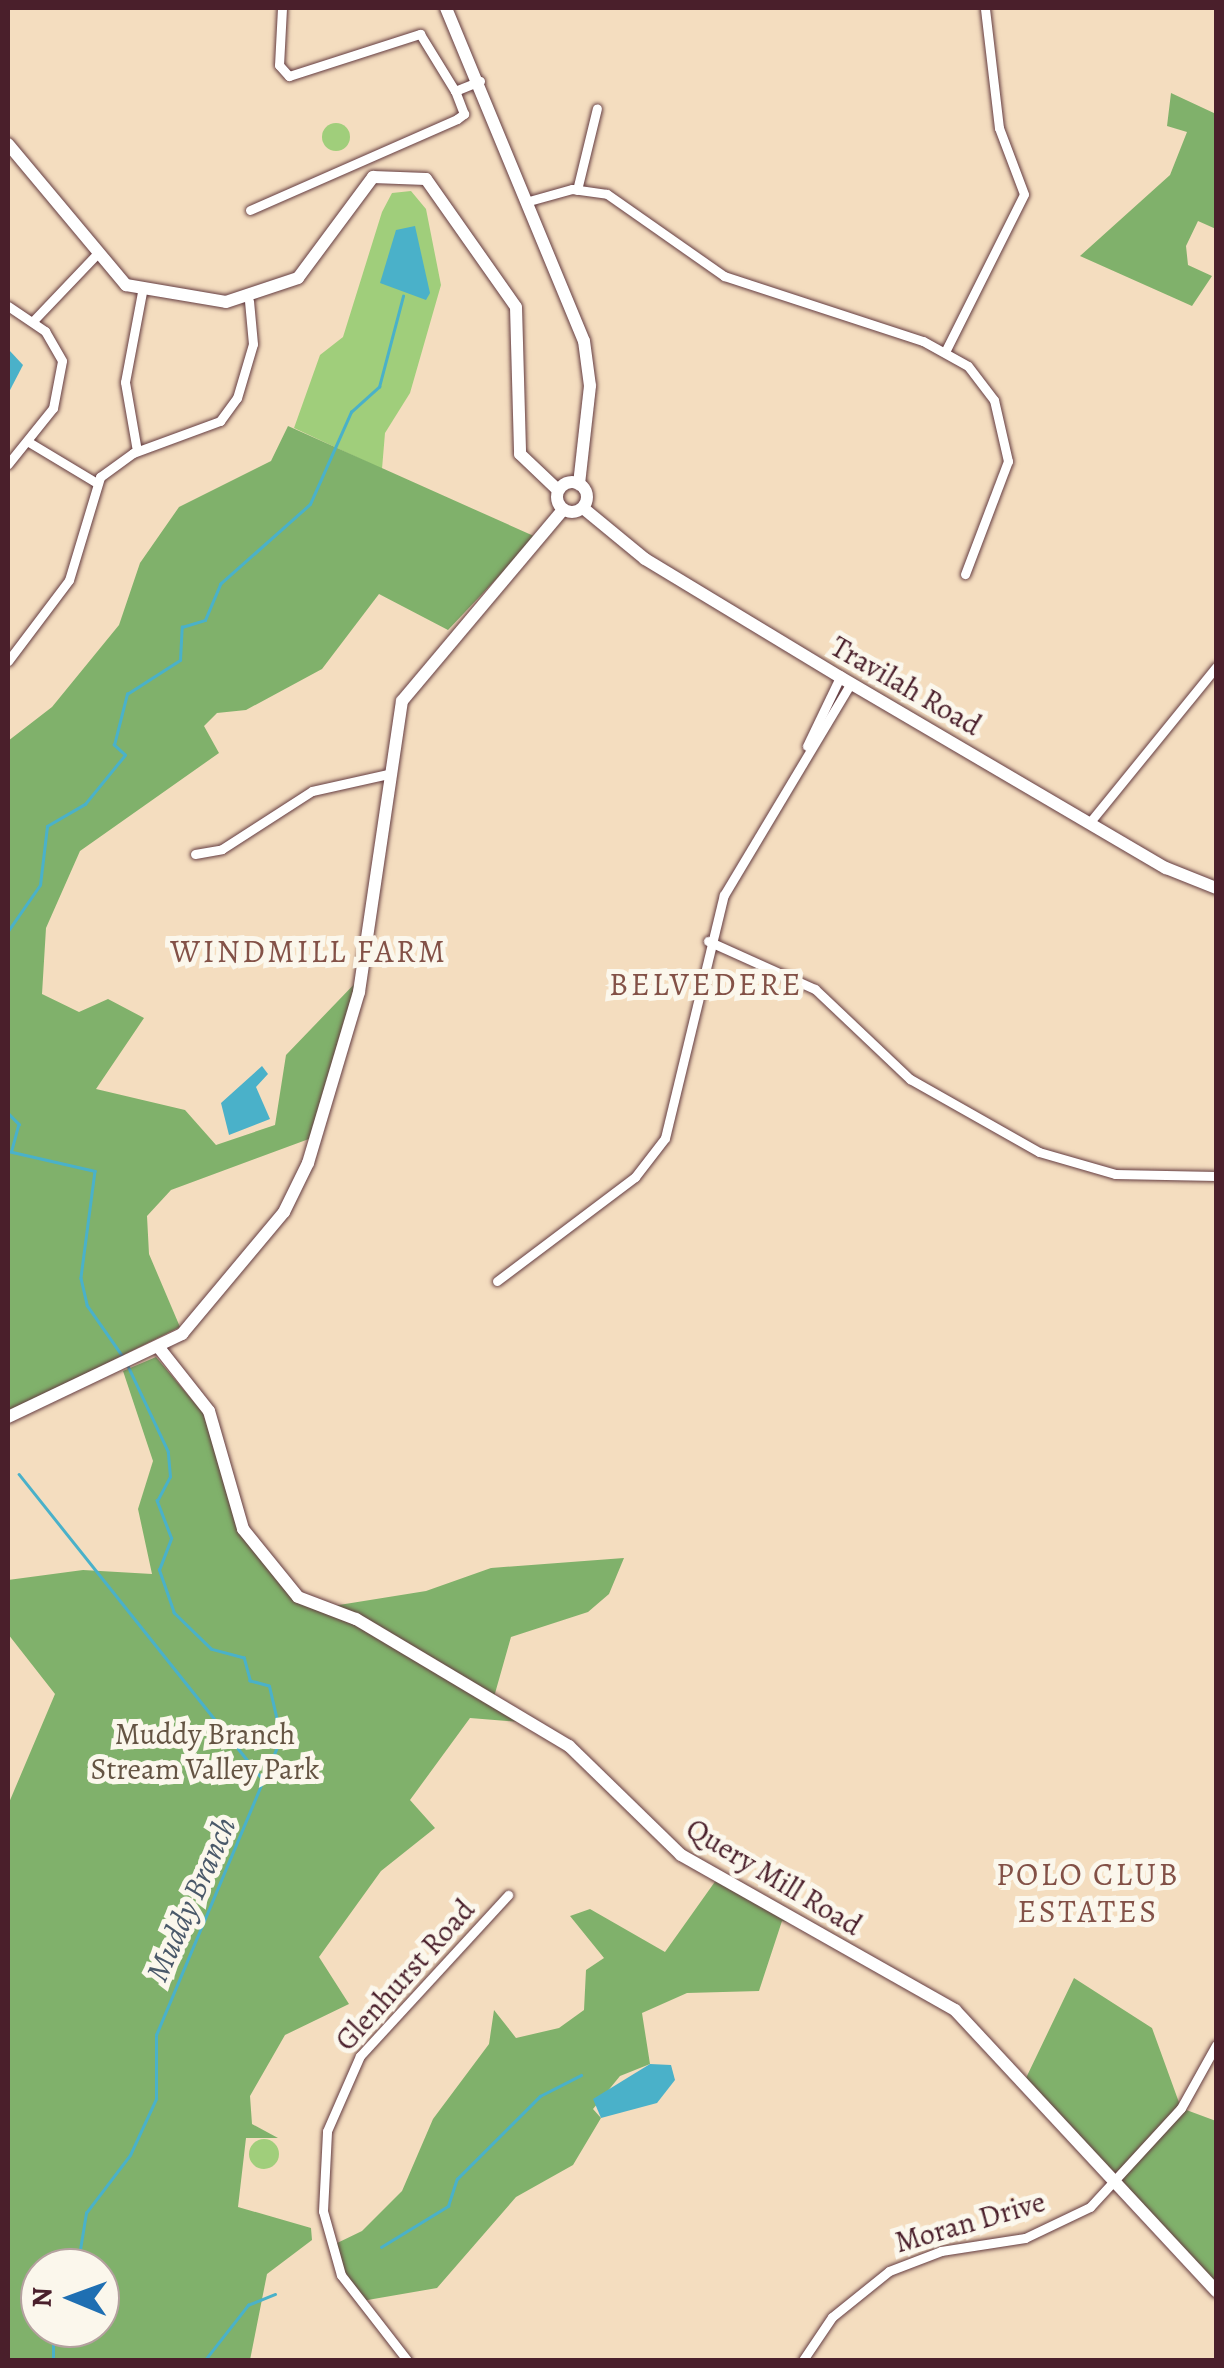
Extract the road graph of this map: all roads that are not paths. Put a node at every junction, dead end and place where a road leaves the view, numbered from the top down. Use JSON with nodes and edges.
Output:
{"nodes":[{"id":1,"x":282,"y":8,"type":"edge"},
{"id":2,"x":446,"y":8,"type":"edge"},
{"id":3,"x":986,"y":8,"type":"edge"},
{"id":4,"x":480,"y":81,"type":"junction"},
{"id":5,"x":455,"y":91,"type":"junction"},
{"id":6,"x":597,"y":108,"type":"dead end"},
{"id":7,"x":8,"y":144,"type":"edge"},
{"id":8,"x":576,"y":190,"type":"junction"},
{"id":9,"x":530,"y":202,"type":"junction"},
{"id":10,"x":250,"y":210,"type":"dead end"},
{"id":11,"x":95,"y":256,"type":"junction"},
{"id":12,"x":142,"y":292,"type":"junction"},
{"id":13,"x":249,"y":300,"type":"junction"},
{"id":14,"x":8,"y":306,"type":"edge"},
{"id":15,"x":33,"y":321,"type":"junction"},
{"id":16,"x":946,"y":350,"type":"junction"},
{"id":17,"x":27,"y":441,"type":"junction"},
{"id":18,"x":137,"y":451,"type":"junction"},
{"id":19,"x":8,"y":464,"type":"edge"},
{"id":20,"x":97,"y":483,"type":"junction"},
{"id":21,"x":578,"y":484,"type":"junction"},
{"id":22,"x":558,"y":490,"type":"junction"},
{"id":23,"x":583,"y":508,"type":"junction"},
{"id":24,"x":563,"y":510,"type":"junction"},
{"id":25,"x":965,"y":574,"type":"dead end"},
{"id":26,"x":8,"y":661,"type":"edge"},
{"id":27,"x":1216,"y":667,"type":"edge"},
{"id":28,"x":845,"y":680,"type":"junction"},
{"id":29,"x":388,"y":774,"type":"junction"},
{"id":30,"x":1090,"y":822,"type":"junction"},
{"id":31,"x":195,"y":854,"type":"dead end"},
{"id":32,"x":1216,"y":888,"type":"edge"},
{"id":33,"x":708,"y":941,"type":"junction"},
{"id":34,"x":1216,"y":1176,"type":"edge"},
{"id":35,"x":497,"y":1281,"type":"dead end"},
{"id":36,"x":160,"y":1348,"type":"junction"},
{"id":37,"x":8,"y":1417,"type":"edge"},
{"id":38,"x":508,"y":1895,"type":"dead end"},
{"id":39,"x":1216,"y":2045,"type":"edge"},
{"id":40,"x":1118,"y":2182,"type":"junction"},
{"id":41,"x":1216,"y":2291,"type":"edge"},
{"id":42,"x":407,"y":2360,"type":"edge"},
{"id":43,"x":802,"y":2360,"type":"edge"}],
"edges":[{"from":1,"to":5,"type":"street"},
{"from":2,"to":4,"type":"street"},
{"from":3,"to":16,"type":"street"},
{"from":4,"to":5,"type":"street"},
{"from":4,"to":9,"type":"street"},
{"from":5,"to":10,"type":"street"},
{"from":6,"to":8,"type":"street"},
{"from":7,"to":11,"type":"street"},
{"from":8,"to":9,"type":"street"},
{"from":8,"to":16,"type":"street"},
{"from":9,"to":21,"type":"street"},
{"from":11,"to":12,"type":"street"},
{"from":11,"to":15,"type":"street"},
{"from":12,"to":13,"type":"street"},
{"from":12,"to":18,"type":"street"},
{"from":13,"to":18,"type":"street"},
{"from":13,"to":22,"type":"street"},
{"from":14,"to":15,"type":"street"},
{"from":15,"to":17,"type":"street"},
{"from":16,"to":25,"type":"street"},
{"from":17,"to":19,"type":"street"},
{"from":17,"to":20,"type":"street"},
{"from":18,"to":20,"type":"street"},
{"from":20,"to":26,"type":"street"},
{"from":21,"to":22,"type":"street"},
{"from":21,"to":23,"type":"street"},
{"from":22,"to":24,"type":"street"},
{"from":23,"to":24,"type":"street"},
{"from":23,"to":28,"type":"street","name":"Travilah Road"},
{"from":24,"to":29,"type":"street"},
{"from":27,"to":30,"type":"street"},
{"from":28,"to":30,"type":"street","name":"Travilah Road"},
{"from":28,"to":33,"type":"street"},
{"from":29,"to":31,"type":"street"},
{"from":29,"to":36,"type":"street"},
{"from":30,"to":32,"type":"street","name":"Travilah Road"},
{"from":33,"to":34,"type":"street"},
{"from":33,"to":35,"type":"street"},
{"from":36,"to":37,"type":"street"},
{"from":36,"to":40,"type":"street","name":"Query Mill Road"},
{"from":38,"to":42,"type":"street","name":"Glenhurst Road"},
{"from":39,"to":40,"type":"street","name":"Moran Drive"},
{"from":40,"to":41,"type":"street","name":"Query Mill Road"},
{"from":40,"to":43,"type":"street","name":"Moran Drive"}]}
